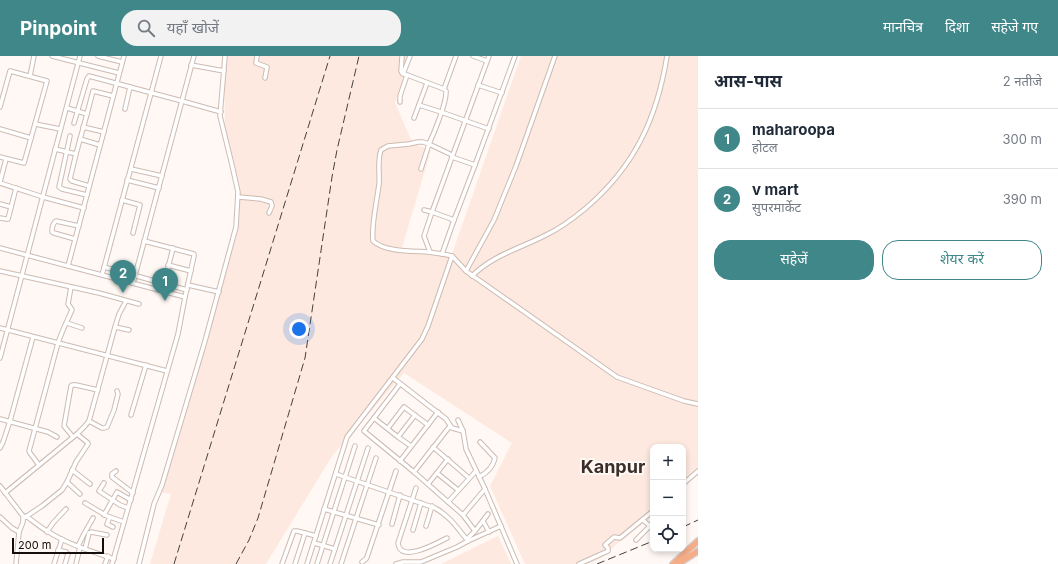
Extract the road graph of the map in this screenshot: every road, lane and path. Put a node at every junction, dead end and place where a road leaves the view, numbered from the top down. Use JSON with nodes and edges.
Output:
{"nodes":[{"id":1,"x":34,"y":56,"type":"edge"},
{"id":2,"x":52,"y":56,"type":"edge"},
{"id":3,"x":80,"y":56,"type":"edge"},
{"id":4,"x":98,"y":56,"type":"edge"},
{"id":5,"x":124,"y":56,"type":"edge"},
{"id":6,"x":161,"y":56,"type":"edge"},
{"id":7,"x":194,"y":56,"type":"edge"},
{"id":8,"x":224,"y":56,"type":"edge"},
{"id":9,"x":257,"y":56,"type":"edge"},
{"id":10,"x":410,"y":56,"type":"edge"},
{"id":11,"x":456,"y":56,"type":"edge"},
{"id":12,"x":473,"y":56,"type":"edge"},
{"id":13,"x":489,"y":56,"type":"edge"},
{"id":14,"x":515,"y":56,"type":"edge"},
{"id":15,"x":555,"y":56,"type":"edge"},
{"id":16,"x":667,"y":56,"type":"edge"},
{"id":17,"x":402,"y":57,"type":"dead end"},
{"id":18,"x":487,"y":61,"type":"junction"},
{"id":19,"x":122,"y":62,"type":"junction"},
{"id":20,"x":78,"y":63,"type":"junction"},
{"id":21,"x":192,"y":65,"type":"junction"},
{"id":22,"x":224,"y":71,"type":"junction"},
{"id":23,"x":119,"y":73,"type":"junction"},
{"id":24,"x":405,"y":75,"type":"junction"},
{"id":25,"x":30,"y":76,"type":"junction"},
{"id":26,"x":266,"y":78,"type":"dead end"},
{"id":27,"x":428,"y":83,"type":"junction"},
{"id":28,"x":116,"y":84,"type":"junction"},
{"id":29,"x":478,"y":85,"type":"junction"},
{"id":30,"x":130,"y":87,"type":"junction"},
{"id":31,"x":444,"y":89,"type":"junction"},
{"id":32,"x":151,"y":93,"type":"junction"},
{"id":33,"x":502,"y":93,"type":"junction"},
{"id":34,"x":113,"y":96,"type":"junction"},
{"id":35,"x":182,"y":101,"type":"junction"},
{"id":36,"x":400,"y":102,"type":"dead end"},
{"id":37,"x":419,"y":105,"type":"junction"},
{"id":38,"x":0,"y":107,"type":"edge"},
{"id":39,"x":67,"y":108,"type":"junction"},
{"id":40,"x":125,"y":109,"type":"dead end"},
{"id":41,"x":77,"y":111,"type":"junction"},
{"id":42,"x":221,"y":112,"type":"junction"},
{"id":43,"x":441,"y":112,"type":"junction"},
{"id":44,"x":87,"y":114,"type":"junction"},
{"id":45,"x":414,"y":118,"type":"dead end"},
{"id":46,"x":466,"y":120,"type":"junction"},
{"id":47,"x":74,"y":123,"type":"dead end"},
{"id":48,"x":35,"y":124,"type":"junction"},
{"id":49,"x":83,"y":127,"type":"junction"},
{"id":50,"x":0,"y":129,"type":"edge"},
{"id":51,"x":489,"y":129,"type":"junction"},
{"id":52,"x":60,"y":130,"type":"junction"},
{"id":53,"x":104,"y":132,"type":"junction"},
{"id":54,"x":70,"y":136,"type":"dead end"},
{"id":55,"x":31,"y":138,"type":"junction"},
{"id":56,"x":80,"y":139,"type":"junction"},
{"id":57,"x":429,"y":144,"type":"junction"},
{"id":58,"x":100,"y":145,"type":"junction"},
{"id":59,"x":56,"y":149,"type":"junction"},
{"id":60,"x":66,"y":152,"type":"junction"},
{"id":61,"x":76,"y":154,"type":"junction"},
{"id":62,"x":452,"y":156,"type":"junction"},
{"id":63,"x":0,"y":157,"type":"edge"},
{"id":64,"x":6,"y":159,"type":"junction"},
{"id":65,"x":475,"y":166,"type":"junction"},
{"id":66,"x":131,"y":169,"type":"junction"},
{"id":67,"x":421,"y":169,"type":"dead end"},
{"id":68,"x":162,"y":176,"type":"junction"},
{"id":69,"x":128,"y":180,"type":"junction"},
{"id":70,"x":0,"y":182,"type":"edge"},
{"id":71,"x":90,"y":186,"type":"junction"},
{"id":72,"x":16,"y":188,"type":"junction"},
{"id":73,"x":159,"y":188,"type":"junction"},
{"id":74,"x":87,"y":195,"type":"junction"},
{"id":75,"x":43,"y":196,"type":"junction"},
{"id":76,"x":238,"y":196,"type":"junction"},
{"id":77,"x":122,"y":200,"type":"junction"},
{"id":78,"x":0,"y":204,"type":"edge"},
{"id":79,"x":11,"y":207,"type":"junction"},
{"id":80,"x":84,"y":208,"type":"junction"},
{"id":81,"x":424,"y":210,"type":"dead end"},
{"id":82,"x":432,"y":212,"type":"junction"},
{"id":83,"x":269,"y":213,"type":"dead end"},
{"id":84,"x":0,"y":218,"type":"edge"},
{"id":85,"x":454,"y":220,"type":"junction"},
{"id":86,"x":79,"y":226,"type":"junction"},
{"id":87,"x":133,"y":233,"type":"dead end"},
{"id":88,"x":75,"y":239,"type":"junction"},
{"id":89,"x":144,"y":241,"type":"junction"},
{"id":90,"x":0,"y":248,"type":"edge"},
{"id":91,"x":173,"y":248,"type":"junction"},
{"id":92,"x":430,"y":252,"type":"junction"},
{"id":93,"x":442,"y":254,"type":"junction"},
{"id":94,"x":27,"y":255,"type":"junction"},
{"id":95,"x":452,"y":256,"type":"junction"},
{"id":96,"x":168,"y":265,"type":"junction"},
{"id":97,"x":68,"y":266,"type":"junction"},
{"id":98,"x":104,"y":267,"type":"junction"},
{"id":99,"x":0,"y":271,"type":"edge"},
{"id":100,"x":191,"y":271,"type":"junction"},
{"id":101,"x":466,"y":271,"type":"junction"},
{"id":102,"x":22,"y":275,"type":"junction"},
{"id":103,"x":102,"y":275,"type":"junction"},
{"id":104,"x":135,"y":276,"type":"junction"},
{"id":105,"x":472,"y":276,"type":"junction"},
{"id":106,"x":133,"y":284,"type":"junction"},
{"id":107,"x":164,"y":284,"type":"junction"},
{"id":108,"x":188,"y":285,"type":"junction"},
{"id":109,"x":71,"y":287,"type":"junction"},
{"id":110,"x":187,"y":290,"type":"junction"},
{"id":111,"x":219,"y":292,"type":"junction"},
{"id":112,"x":185,"y":297,"type":"junction"},
{"id":113,"x":126,"y":301,"type":"junction"},
{"id":114,"x":139,"y":304,"type":"dead end"},
{"id":115,"x":67,"y":323,"type":"junction"},
{"id":116,"x":115,"y":327,"type":"junction"},
{"id":117,"x":0,"y":328,"type":"edge"},
{"id":118,"x":82,"y":328,"type":"dead end"},
{"id":119,"x":8,"y":330,"type":"junction"},
{"id":120,"x":129,"y":330,"type":"dead end"},
{"id":121,"x":33,"y":337,"type":"junction"},
{"id":122,"x":58,"y":343,"type":"junction"},
{"id":123,"x":107,"y":355,"type":"junction"},
{"id":124,"x":0,"y":358,"type":"edge"},
{"id":125,"x":146,"y":365,"type":"junction"},
{"id":126,"x":167,"y":371,"type":"junction"},
{"id":127,"x":393,"y":378,"type":"junction"},
{"id":128,"x":400,"y":384,"type":"junction"},
{"id":129,"x":98,"y":390,"type":"junction"},
{"id":130,"x":117,"y":391,"type":"dead end"},
{"id":131,"x":698,"y":404,"type":"edge"},
{"id":132,"x":438,"y":412,"type":"junction"},
{"id":133,"x":130,"y":415,"type":"dead end"},
{"id":134,"x":415,"y":415,"type":"junction"},
{"id":135,"x":374,"y":418,"type":"junction"},
{"id":136,"x":0,"y":419,"type":"edge"},
{"id":137,"x":458,"y":420,"type":"dead end"},
{"id":138,"x":10,"y":421,"type":"junction"},
{"id":139,"x":89,"y":421,"type":"junction"},
{"id":140,"x":428,"y":425,"type":"junction"},
{"id":141,"x":450,"y":426,"type":"junction"},
{"id":142,"x":35,"y":428,"type":"junction"},
{"id":143,"x":388,"y":428,"type":"junction"},
{"id":144,"x":463,"y":431,"type":"junction"},
{"id":145,"x":75,"y":436,"type":"junction"},
{"id":146,"x":57,"y":437,"type":"dead end"},
{"id":147,"x":398,"y":437,"type":"junction"},
{"id":148,"x":480,"y":442,"type":"dead end"},
{"id":149,"x":355,"y":446,"type":"dead end"},
{"id":150,"x":411,"y":446,"type":"junction"},
{"id":151,"x":433,"y":447,"type":"junction"},
{"id":152,"x":0,"y":448,"type":"edge"},
{"id":153,"x":368,"y":448,"type":"dead end"},
{"id":154,"x":376,"y":458,"type":"dead end"},
{"id":155,"x":448,"y":460,"type":"junction"},
{"id":156,"x":400,"y":461,"type":"junction"},
{"id":157,"x":39,"y":465,"type":"junction"},
{"id":158,"x":72,"y":470,"type":"junction"},
{"id":159,"x":116,"y":471,"type":"dead end"},
{"id":160,"x":396,"y":471,"type":"dead end"},
{"id":161,"x":476,"y":471,"type":"junction"},
{"id":162,"x":698,"y":471,"type":"edge"},
{"id":163,"x":414,"y":472,"type":"junction"},
{"id":164,"x":437,"y":473,"type":"junction"},
{"id":165,"x":336,"y":474,"type":"junction"},
{"id":166,"x":346,"y":477,"type":"junction"},
{"id":167,"x":479,"y":477,"type":"junction"},
{"id":168,"x":469,"y":478,"type":"junction"},
{"id":169,"x":357,"y":481,"type":"junction"},
{"id":170,"x":686,"y":481,"type":"edge"},
{"id":171,"x":67,"y":482,"type":"junction"},
{"id":172,"x":104,"y":482,"type":"dead end"},
{"id":173,"x":90,"y":484,"type":"dead end"},
{"id":174,"x":367,"y":484,"type":"junction"},
{"id":175,"x":428,"y":484,"type":"junction"},
{"id":176,"x":0,"y":486,"type":"edge"},
{"id":177,"x":416,"y":488,"type":"dead end"},
{"id":178,"x":485,"y":489,"type":"junction"},
{"id":179,"x":458,"y":490,"type":"junction"},
{"id":180,"x":390,"y":492,"type":"junction"},
{"id":181,"x":5,"y":493,"type":"junction"},
{"id":182,"x":133,"y":493,"type":"junction"},
{"id":183,"x":80,"y":494,"type":"dead end"},
{"id":184,"x":400,"y":496,"type":"junction"},
{"id":185,"x":112,"y":500,"type":"junction"},
{"id":186,"x":131,"y":500,"type":"junction"},
{"id":187,"x":412,"y":500,"type":"junction"},
{"id":188,"x":448,"y":502,"type":"junction"},
{"id":189,"x":85,"y":503,"type":"dead end"},
{"id":190,"x":422,"y":503,"type":"junction"},
{"id":191,"x":432,"y":506,"type":"junction"},
{"id":192,"x":128,"y":508,"type":"junction"},
{"id":193,"x":66,"y":509,"type":"dead end"},
{"id":194,"x":324,"y":509,"type":"junction"},
{"id":195,"x":334,"y":512,"type":"junction"},
{"id":196,"x":488,"y":514,"type":"dead end"},
{"id":197,"x":650,"y":514,"type":"edge"},
{"id":198,"x":104,"y":515,"type":"junction"},
{"id":199,"x":346,"y":515,"type":"junction"},
{"id":200,"x":464,"y":515,"type":"junction"},
{"id":201,"x":0,"y":517,"type":"edge"},
{"id":202,"x":25,"y":517,"type":"junction"},
{"id":203,"x":93,"y":518,"type":"dead end"},
{"id":204,"x":110,"y":518,"type":"junction"},
{"id":205,"x":356,"y":518,"type":"junction"},
{"id":206,"x":483,"y":520,"type":"junction"},
{"id":207,"x":643,"y":520,"type":"junction"},
{"id":208,"x":124,"y":522,"type":"junction"},
{"id":209,"x":392,"y":524,"type":"dead end"},
{"id":210,"x":650,"y":525,"type":"edge"},
{"id":211,"x":379,"y":526,"type":"junction"},
{"id":212,"x":426,"y":526,"type":"dead end"},
{"id":213,"x":501,"y":526,"type":"junction"},
{"id":214,"x":113,"y":527,"type":"dead end"},
{"id":215,"x":650,"y":528,"type":"edge"},
{"id":216,"x":414,"y":530,"type":"dead end"},
{"id":217,"x":476,"y":531,"type":"junction"},
{"id":218,"x":19,"y":532,"type":"junction"},
{"id":219,"x":47,"y":532,"type":"junction"},
{"id":220,"x":489,"y":532,"type":"junction"},
{"id":221,"x":305,"y":533,"type":"junction"},
{"id":222,"x":107,"y":535,"type":"dead end"},
{"id":223,"x":316,"y":536,"type":"junction"},
{"id":224,"x":447,"y":538,"type":"dead end"},
{"id":225,"x":62,"y":539,"type":"junction"},
{"id":226,"x":468,"y":540,"type":"junction"},
{"id":227,"x":636,"y":540,"type":"dead end"},
{"id":228,"x":698,"y":541,"type":"edge"},
{"id":229,"x":314,"y":543,"type":"junction"},
{"id":230,"x":324,"y":546,"type":"junction"},
{"id":231,"x":79,"y":547,"type":"junction"},
{"id":232,"x":85,"y":549,"type":"junction"},
{"id":233,"x":335,"y":549,"type":"junction"},
{"id":234,"x":58,"y":550,"type":"junction"},
{"id":235,"x":698,"y":551,"type":"edge"},
{"id":236,"x":108,"y":556,"type":"junction"},
{"id":237,"x":114,"y":558,"type":"junction"},
{"id":238,"x":362,"y":562,"type":"dead end"},
{"id":239,"x":16,"y":564,"type":"edge"},
{"id":240,"x":54,"y":564,"type":"edge"},
{"id":241,"x":65,"y":564,"type":"edge"},
{"id":242,"x":76,"y":564,"type":"edge"},
{"id":243,"x":106,"y":564,"type":"edge"},
{"id":244,"x":112,"y":564,"type":"edge"},
{"id":245,"x":139,"y":564,"type":"edge"},
{"id":246,"x":282,"y":564,"type":"edge"},
{"id":247,"x":295,"y":564,"type":"edge"},
{"id":248,"x":306,"y":564,"type":"edge"},
{"id":249,"x":317,"y":564,"type":"edge"},
{"id":250,"x":330,"y":564,"type":"edge"},
{"id":251,"x":341,"y":564,"type":"edge"},
{"id":252,"x":396,"y":564,"type":"edge"},
{"id":253,"x":517,"y":564,"type":"edge"},
{"id":254,"x":579,"y":564,"type":"edge"},
{"id":255,"x":673,"y":564,"type":"edge"},
{"id":256,"x":678,"y":564,"type":"edge"}],
"edges":[{"from":1,"to":25,"type":"street"},
{"from":2,"to":20,"type":"street"},
{"from":3,"to":20,"type":"street"},
{"from":4,"to":19,"type":"street"},
{"from":5,"to":19,"type":"street"},
{"from":6,"to":32,"type":"street"},
{"from":7,"to":21,"type":"street"},
{"from":8,"to":22,"type":"street"},
{"from":9,"to":26,"type":"street"},
{"from":10,"to":24,"type":"street"},
{"from":11,"to":31,"type":"street"},
{"from":12,"to":18,"type":"street"},
{"from":13,"to":18,"type":"street"},
{"from":14,"to":33,"type":"street"},
{"from":15,"to":101,"type":"street"},
{"from":16,"to":105,"type":"street"},
{"from":17,"to":24,"type":"street"},
{"from":18,"to":29,"type":"street"},
{"from":19,"to":23,"type":"street"},
{"from":20,"to":23,"type":"street"},
{"from":20,"to":39,"type":"street"},
{"from":21,"to":22,"type":"street"},
{"from":21,"to":35,"type":"street"},
{"from":22,"to":42,"type":"street"},
{"from":23,"to":28,"type":"street"},
{"from":24,"to":27,"type":"street"},
{"from":24,"to":36,"type":"street"},
{"from":25,"to":38,"type":"street"},
{"from":25,"to":48,"type":"street"},
{"from":27,"to":31,"type":"street"},
{"from":27,"to":37,"type":"street"},
{"from":28,"to":30,"type":"street"},
{"from":28,"to":34,"type":"street"},
{"from":28,"to":41,"type":"street"},
{"from":29,"to":33,"type":"street"},
{"from":29,"to":46,"type":"street"},
{"from":30,"to":32,"type":"street"},
{"from":30,"to":40,"type":"street"},
{"from":31,"to":43,"type":"street"},
{"from":32,"to":35,"type":"street"},
{"from":32,"to":66,"type":"street"},
{"from":33,"to":51,"type":"street"},
{"from":34,"to":44,"type":"street"},
{"from":34,"to":53,"type":"street"},
{"from":35,"to":42,"type":"street"},
{"from":35,"to":68,"type":"street"},
{"from":37,"to":43,"type":"street"},
{"from":37,"to":45,"type":"street"},
{"from":39,"to":41,"type":"street"},
{"from":39,"to":52,"type":"street"},
{"from":41,"to":44,"type":"street"},
{"from":41,"to":47,"type":"street"},
{"from":42,"to":76,"type":"street"},
{"from":43,"to":46,"type":"street"},
{"from":43,"to":57,"type":"street"},
{"from":44,"to":49,"type":"street"},
{"from":46,"to":51,"type":"street"},
{"from":46,"to":62,"type":"street"},
{"from":48,"to":52,"type":"street"},
{"from":48,"to":55,"type":"street"},
{"from":49,"to":53,"type":"street"},
{"from":49,"to":56,"type":"street"},
{"from":50,"to":55,"type":"street"},
{"from":51,"to":65,"type":"street"},
{"from":52,"to":59,"type":"street"},
{"from":53,"to":58,"type":"street"},
{"from":54,"to":60,"type":"street"},
{"from":55,"to":64,"type":"street"},
{"from":56,"to":58,"type":"street"},
{"from":56,"to":61,"type":"street"},
{"from":57,"to":62,"type":"street"},
{"from":57,"to":67,"type":"street"},
{"from":57,"to":92,"type":"street"},
{"from":58,"to":71,"type":"street"},
{"from":59,"to":60,"type":"street"},
{"from":59,"to":75,"type":"street"},
{"from":60,"to":61,"type":"street"},
{"from":60,"to":74,"type":"street"},
{"from":61,"to":71,"type":"street"},
{"from":62,"to":65,"type":"street"},
{"from":62,"to":82,"type":"street"},
{"from":63,"to":64,"type":"street"},
{"from":64,"to":70,"type":"street"},
{"from":65,"to":85,"type":"street"},
{"from":66,"to":68,"type":"street"},
{"from":66,"to":69,"type":"street"},
{"from":68,"to":73,"type":"street"},
{"from":69,"to":73,"type":"street"},
{"from":69,"to":77,"type":"street"},
{"from":70,"to":72,"type":"street"},
{"from":71,"to":74,"type":"street"},
{"from":72,"to":75,"type":"street"},
{"from":72,"to":79,"type":"street"},
{"from":73,"to":89,"type":"street"},
{"from":74,"to":80,"type":"street"},
{"from":75,"to":80,"type":"street"},
{"from":75,"to":94,"type":"street"},
{"from":76,"to":83,"type":"street"},
{"from":76,"to":111,"type":"street"},
{"from":77,"to":87,"type":"street"},
{"from":77,"to":98,"type":"street"},
{"from":78,"to":79,"type":"street"},
{"from":79,"to":84,"type":"street"},
{"from":80,"to":86,"type":"street"},
{"from":81,"to":82,"type":"street"},
{"from":82,"to":85,"type":"street"},
{"from":82,"to":92,"type":"street"},
{"from":85,"to":93,"type":"street"},
{"from":86,"to":88,"type":"street"},
{"from":86,"to":88,"type":"street"},
{"from":88,"to":97,"type":"street"},
{"from":89,"to":91,"type":"street"},
{"from":89,"to":104,"type":"street"},
{"from":90,"to":94,"type":"street"},
{"from":91,"to":96,"type":"street"},
{"from":91,"to":100,"type":"street"},
{"from":92,"to":93,"type":"street"},
{"from":93,"to":95,"type":"street"},
{"from":94,"to":97,"type":"street"},
{"from":94,"to":102,"type":"street"},
{"from":95,"to":101,"type":"street"},
{"from":95,"to":127,"type":"street"},
{"from":96,"to":100,"type":"street"},
{"from":96,"to":107,"type":"street"},
{"from":97,"to":103,"type":"street"},
{"from":98,"to":103,"type":"street"},
{"from":98,"to":104,"type":"street"},
{"from":99,"to":102,"type":"street"},
{"from":100,"to":108,"type":"street"},
{"from":101,"to":105,"type":"street"},
{"from":102,"to":109,"type":"street"},
{"from":102,"to":119,"type":"street"},
{"from":103,"to":106,"type":"street"},
{"from":104,"to":106,"type":"street"},
{"from":104,"to":107,"type":"street"},
{"from":105,"to":131,"type":"street"},
{"from":106,"to":112,"type":"street"},
{"from":107,"to":110,"type":"street"},
{"from":108,"to":110,"type":"street"},
{"from":108,"to":111,"type":"street"},
{"from":109,"to":113,"type":"street"},
{"from":109,"to":115,"type":"street"},
{"from":110,"to":112,"type":"street"},
{"from":111,"to":245,"type":"street"},
{"from":112,"to":126,"type":"street"},
{"from":113,"to":114,"type":"street"},
{"from":113,"to":116,"type":"street"},
{"from":115,"to":118,"type":"street"},
{"from":115,"to":122,"type":"street"},
{"from":116,"to":120,"type":"street"},
{"from":116,"to":123,"type":"street"},
{"from":117,"to":119,"type":"street"},
{"from":119,"to":121,"type":"street"},
{"from":119,"to":124,"type":"street"},
{"from":121,"to":122,"type":"street"},
{"from":121,"to":138,"type":"street"},
{"from":122,"to":123,"type":"street"},
{"from":122,"to":142,"type":"street"},
{"from":123,"to":125,"type":"street"},
{"from":123,"to":129,"type":"street"},
{"from":125,"to":126,"type":"street"},
{"from":125,"to":133,"type":"street"},
{"from":126,"to":182,"type":"street"},
{"from":127,"to":128,"type":"street"},
{"from":127,"to":165,"type":"street"},
{"from":128,"to":132,"type":"street"},
{"from":128,"to":135,"type":"street"},
{"from":129,"to":139,"type":"street"},
{"from":129,"to":145,"type":"street"},
{"from":130,"to":139,"type":"street"},
{"from":132,"to":140,"type":"street"},
{"from":132,"to":141,"type":"street"},
{"from":134,"to":140,"type":"street"},
{"from":134,"to":143,"type":"street"},
{"from":134,"to":147,"type":"street"},
{"from":135,"to":143,"type":"street"},
{"from":135,"to":156,"type":"street"},
{"from":136,"to":138,"type":"street"},
{"from":137,"to":144,"type":"street"},
{"from":138,"to":142,"type":"street"},
{"from":138,"to":152,"type":"street"},
{"from":139,"to":145,"type":"street"},
{"from":140,"to":150,"type":"street"},
{"from":141,"to":144,"type":"street"},
{"from":141,"to":151,"type":"street"},
{"from":142,"to":146,"type":"street"},
{"from":142,"to":157,"type":"street"},
{"from":143,"to":147,"type":"street"},
{"from":144,"to":161,"type":"street"},
{"from":145,"to":157,"type":"street"},
{"from":145,"to":158,"type":"street"},
{"from":147,"to":150,"type":"street"},
{"from":148,"to":167,"type":"street"},
{"from":149,"to":166,"type":"street"},
{"from":150,"to":156,"type":"street"},
{"from":151,"to":155,"type":"street"},
{"from":151,"to":163,"type":"street"},
{"from":153,"to":169,"type":"street"},
{"from":154,"to":174,"type":"street"},
{"from":155,"to":164,"type":"street"},
{"from":155,"to":168,"type":"street"},
{"from":156,"to":163,"type":"street"},
{"from":157,"to":181,"type":"street"},
{"from":158,"to":171,"type":"street"},
{"from":158,"to":173,"type":"street"},
{"from":159,"to":182,"type":"street"},
{"from":160,"to":180,"type":"street"},
{"from":161,"to":167,"type":"street"},
{"from":161,"to":168,"type":"street"},
{"from":162,"to":170,"type":"street"},
{"from":163,"to":175,"type":"street"},
{"from":164,"to":175,"type":"street"},
{"from":164,"to":179,"type":"street"},
{"from":165,"to":166,"type":"street"},
{"from":165,"to":194,"type":"street"},
{"from":166,"to":169,"type":"street"},
{"from":166,"to":195,"type":"street"},
{"from":167,"to":178,"type":"street"},
{"from":168,"to":179,"type":"street"},
{"from":169,"to":174,"type":"street"},
{"from":169,"to":199,"type":"street"},
{"from":171,"to":183,"type":"street"},
{"from":171,"to":202,"type":"street"},
{"from":172,"to":185,"type":"street"},
{"from":174,"to":180,"type":"street"},
{"from":174,"to":205,"type":"street"},
{"from":175,"to":188,"type":"street"},
{"from":176,"to":181,"type":"street"},
{"from":177,"to":187,"type":"street"},
{"from":178,"to":200,"type":"street"},
{"from":178,"to":213,"type":"street"},
{"from":179,"to":188,"type":"street"},
{"from":180,"to":184,"type":"street"},
{"from":180,"to":211,"type":"street"},
{"from":181,"to":202,"type":"street"},
{"from":182,"to":186,"type":"street"},
{"from":184,"to":187,"type":"street"},
{"from":184,"to":209,"type":"street"},
{"from":185,"to":186,"type":"street"},
{"from":185,"to":192,"type":"street"},
{"from":185,"to":198,"type":"street"},
{"from":186,"to":192,"type":"street"},
{"from":187,"to":190,"type":"street"},
{"from":187,"to":224,"type":"street"},
{"from":188,"to":200,"type":"street"},
{"from":189,"to":198,"type":"street"},
{"from":190,"to":191,"type":"street"},
{"from":190,"to":216,"type":"street"},
{"from":191,"to":212,"type":"street"},
{"from":191,"to":226,"type":"street"},
{"from":192,"to":208,"type":"street"},
{"from":193,"to":219,"type":"street"},
{"from":194,"to":195,"type":"street"},
{"from":194,"to":223,"type":"street"},
{"from":195,"to":199,"type":"street"},
{"from":195,"to":230,"type":"street"},
{"from":196,"to":206,"type":"street"},
{"from":197,"to":207,"type":"street"},
{"from":198,"to":204,"type":"street"},
{"from":199,"to":205,"type":"street"},
{"from":199,"to":233,"type":"street"},
{"from":200,"to":217,"type":"street"},
{"from":201,"to":218,"type":"street"},
{"from":202,"to":218,"type":"street"},
{"from":202,"to":219,"type":"street"},
{"from":203,"to":231,"type":"street"},
{"from":204,"to":208,"type":"street"},
{"from":204,"to":214,"type":"street"},
{"from":205,"to":211,"type":"street"},
{"from":205,"to":251,"type":"street"},
{"from":206,"to":217,"type":"street"},
{"from":206,"to":220,"type":"street"},
{"from":207,"to":210,"type":"street"},
{"from":207,"to":254,"type":"street"},
{"from":208,"to":237,"type":"street"},
{"from":211,"to":238,"type":"street"},
{"from":213,"to":220,"type":"street"},
{"from":213,"to":253,"type":"street"},
{"from":215,"to":227,"type":"street"},
{"from":217,"to":226,"type":"street"},
{"from":218,"to":239,"type":"street"},
{"from":219,"to":225,"type":"street"},
{"from":220,"to":226,"type":"street"},
{"from":221,"to":223,"type":"street"},
{"from":221,"to":246,"type":"street"},
{"from":221,"to":247,"type":"street"},
{"from":222,"to":232,"type":"street"},
{"from":223,"to":229,"type":"street"},
{"from":225,"to":231,"type":"street"},
{"from":225,"to":234,"type":"street"},
{"from":226,"to":252,"type":"street"},
{"from":228,"to":255,"type":"highway"},
{"from":229,"to":230,"type":"street"},
{"from":229,"to":248,"type":"street"},
{"from":230,"to":233,"type":"street"},
{"from":230,"to":249,"type":"street"},
{"from":231,"to":232,"type":"street"},
{"from":231,"to":242,"type":"street"},
{"from":232,"to":236,"type":"street"},
{"from":233,"to":250,"type":"street"},
{"from":234,"to":240,"type":"street"},
{"from":234,"to":241,"type":"street"},
{"from":235,"to":256,"type":"highway"},
{"from":236,"to":237,"type":"street"},
{"from":236,"to":243,"type":"street"},
{"from":237,"to":244,"type":"street"}]}
